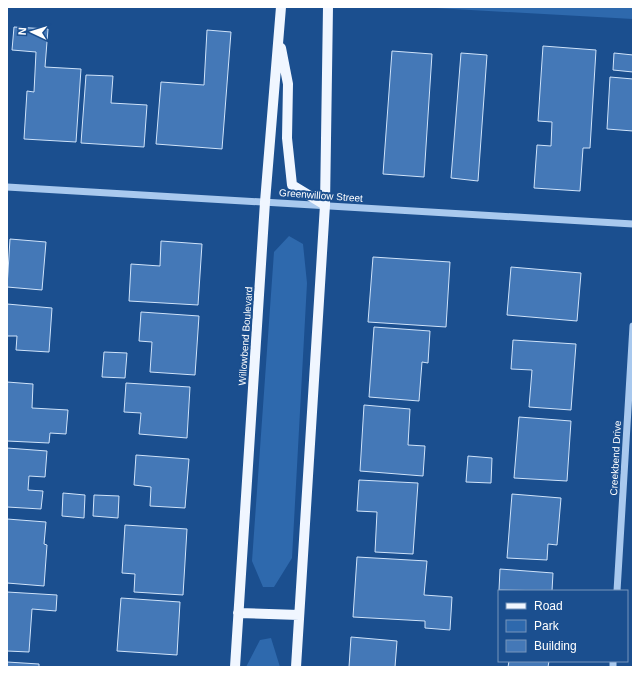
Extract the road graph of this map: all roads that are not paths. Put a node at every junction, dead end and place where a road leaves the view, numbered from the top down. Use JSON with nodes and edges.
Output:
{"nodes":[{"id":1,"x":281,"y":7,"type":"edge"},
{"id":2,"x":328,"y":7,"type":"edge"},
{"id":3,"x":278,"y":36,"type":"junction"},
{"id":4,"x":7,"y":187,"type":"edge"},
{"id":5,"x":265,"y":202,"type":"junction"},
{"id":6,"x":325,"y":205,"type":"junction"},
{"id":7,"x":633,"y":224,"type":"edge"},
{"id":8,"x":633,"y":326,"type":"edge"},
{"id":9,"x":617,"y":590,"type":"edge"},
{"id":10,"x":238,"y":613,"type":"junction"},
{"id":11,"x":299,"y":615,"type":"junction"},
{"id":12,"x":235,"y":667,"type":"edge"},
{"id":13,"x":296,"y":667,"type":"edge"}],
"edges":[{"from":1,"to":3,"type":"main road","name":"Willowbend Boulevard"},
{"from":2,"to":6,"type":"main road"},
{"from":3,"to":5,"type":"main road","name":"Willowbend Boulevard"},
{"from":3,"to":6,"type":"main road"},
{"from":4,"to":5,"type":"street","name":"Greenwillow Street"},
{"from":5,"to":6,"type":"street","name":"Greenwillow Street"},
{"from":5,"to":10,"type":"main road","name":"Willowbend Boulevard"},
{"from":6,"to":7,"type":"street","name":"Greenwillow Street"},
{"from":6,"to":11,"type":"main road"},
{"from":8,"to":9,"type":"street","name":"Creekbend Drive"},
{"from":10,"to":11,"type":"main road"},
{"from":10,"to":12,"type":"main road","name":"Willowbend Boulevard"},
{"from":11,"to":13,"type":"main road"}]}
